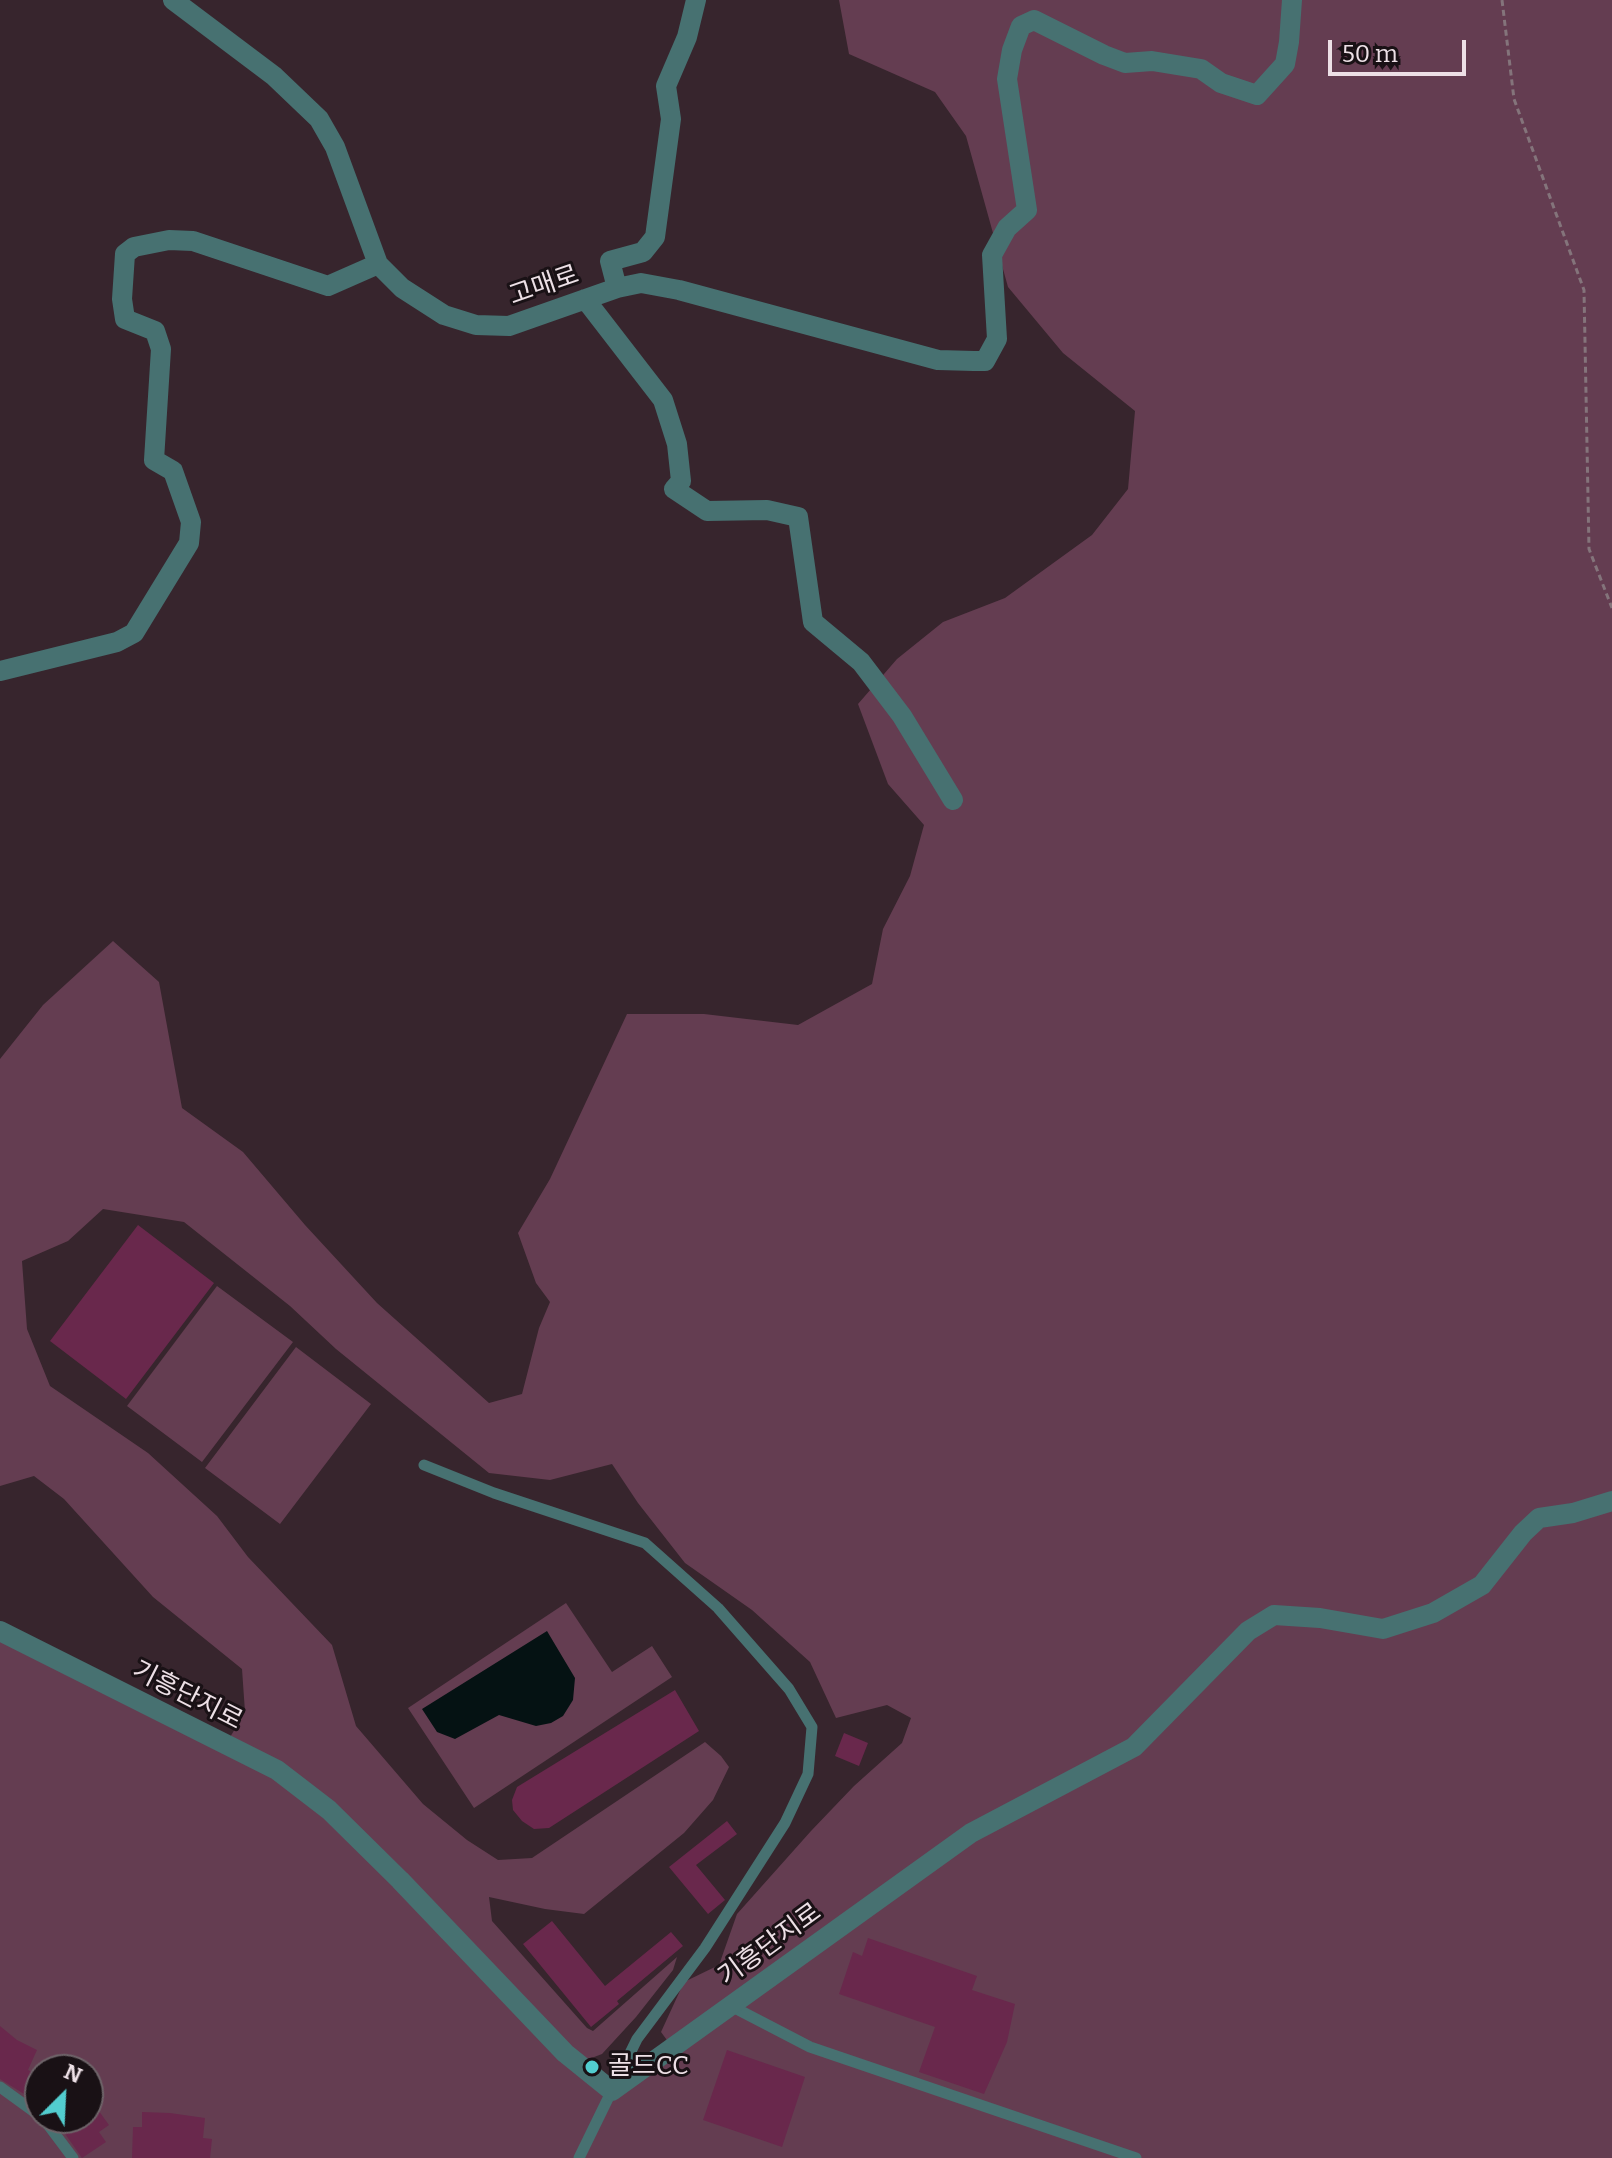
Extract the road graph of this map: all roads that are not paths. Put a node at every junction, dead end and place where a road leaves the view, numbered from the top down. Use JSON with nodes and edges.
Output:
{"nodes":[{"id":1,"x":173,"y":0,"type":"edge"},
{"id":2,"x":696,"y":0,"type":"edge"},
{"id":3,"x":1292,"y":0,"type":"edge"},
{"id":4,"x":378,"y":264,"type":"junction"},
{"id":5,"x":617,"y":288,"type":"junction"},
{"id":6,"x":585,"y":299,"type":"junction"},
{"id":7,"x":0,"y":671,"type":"edge"},
{"id":8,"x":953,"y":800,"type":"dead end"},
{"id":9,"x":424,"y":1465,"type":"dead end"},
{"id":10,"x":1612,"y":1501,"type":"edge"},
{"id":11,"x":0,"y":1631,"type":"edge"},
{"id":12,"x":731,"y":2006,"type":"junction"},
{"id":13,"x":0,"y":2087,"type":"edge"},
{"id":14,"x":612,"y":2091,"type":"junction"},
{"id":15,"x":24,"y":2104,"type":"edge"},
{"id":16,"x":55,"y":2134,"type":"edge"},
{"id":17,"x":73,"y":2158,"type":"edge"},
{"id":18,"x":579,"y":2158,"type":"edge"},
{"id":19,"x":1136,"y":2158,"type":"edge"}],
"edges":[{"from":1,"to":4,"type":"street","name":"고매로"},
{"from":2,"to":5,"type":"street"},
{"from":3,"to":5,"type":"street","name":"고매로"},
{"from":4,"to":6,"type":"street","name":"고매로"},
{"from":4,"to":7,"type":"street"},
{"from":5,"to":6,"type":"street","name":"고매로"},
{"from":6,"to":8,"type":"street"},
{"from":9,"to":14,"type":"lane"},
{"from":10,"to":12,"type":"street","name":"기흥단지로"},
{"from":11,"to":14,"type":"street","name":"기흥단지로"},
{"from":12,"to":14,"type":"street","name":"기흥단지로"},
{"from":12,"to":19,"type":"lane"},
{"from":13,"to":15,"type":"lane"},
{"from":14,"to":18,"type":"lane"},
{"from":16,"to":17,"type":"lane"}]}
